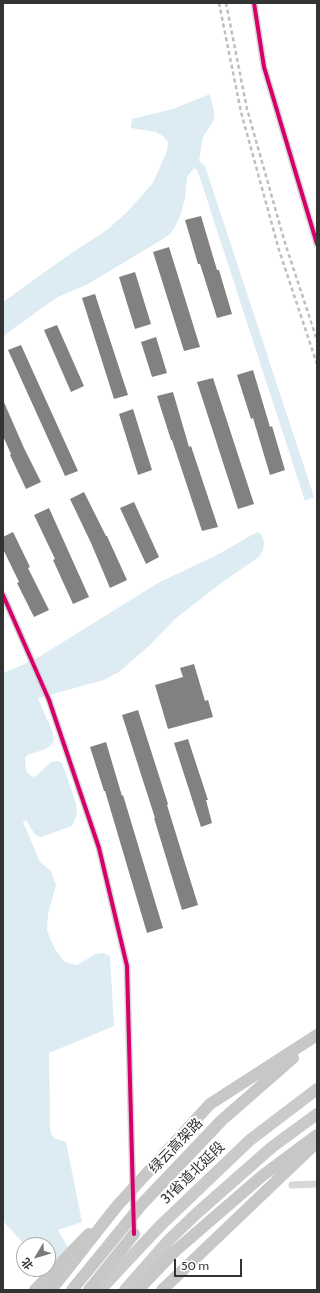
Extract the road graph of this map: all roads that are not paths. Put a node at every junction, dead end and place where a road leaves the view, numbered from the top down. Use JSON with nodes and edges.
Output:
{"nodes":[{"id":1,"x":254,"y":3,"type":"edge"},
{"id":2,"x":317,"y":244,"type":"edge"},
{"id":3,"x":3,"y":595,"type":"edge"},
{"id":4,"x":317,"y":1036,"type":"edge"},
{"id":5,"x":317,"y":1089,"type":"edge"},
{"id":6,"x":317,"y":1114,"type":"edge"},
{"id":7,"x":317,"y":1135,"type":"edge"},
{"id":8,"x":317,"y":1142,"type":"edge"},
{"id":9,"x":317,"y":1184,"type":"edge"},
{"id":10,"x":292,"y":1185,"type":"dead end"},
{"id":11,"x":116,"y":1206,"type":"junction"},
{"id":12,"x":196,"y":1214,"type":"junction"},
{"id":13,"x":134,"y":1234,"type":"joint"},
{"id":14,"x":35,"y":1290,"type":"edge"},
{"id":15,"x":51,"y":1290,"type":"edge"},
{"id":16,"x":72,"y":1290,"type":"edge"},
{"id":17,"x":89,"y":1290,"type":"edge"},
{"id":18,"x":100,"y":1290,"type":"edge"},
{"id":19,"x":125,"y":1290,"type":"edge"},
{"id":20,"x":138,"y":1290,"type":"edge"},
{"id":21,"x":162,"y":1290,"type":"edge"}],
"edges":[{"from":1,"to":2,"type":"street"},
{"from":3,"to":13,"type":"street"},
{"from":4,"to":11,"type":"highway","bridge":true},
{"from":4,"to":16,"type":"highway","name":"绿云高架路","bridge":true},
{"from":5,"to":18,"type":"main road","name":"31省道北延段"},
{"from":6,"to":12,"type":"main road"},
{"from":7,"to":12,"type":"main road"},
{"from":7,"to":20,"type":"highway"},
{"from":8,"to":21,"type":"highway"},
{"from":9,"to":10,"type":"street"},
{"from":11,"to":14,"type":"highway","bridge":true},
{"from":11,"to":15,"type":"highway","bridge":true},
{"from":12,"to":19,"type":"main road"},
{"from":13,"to":17,"type":"highway"}]}
